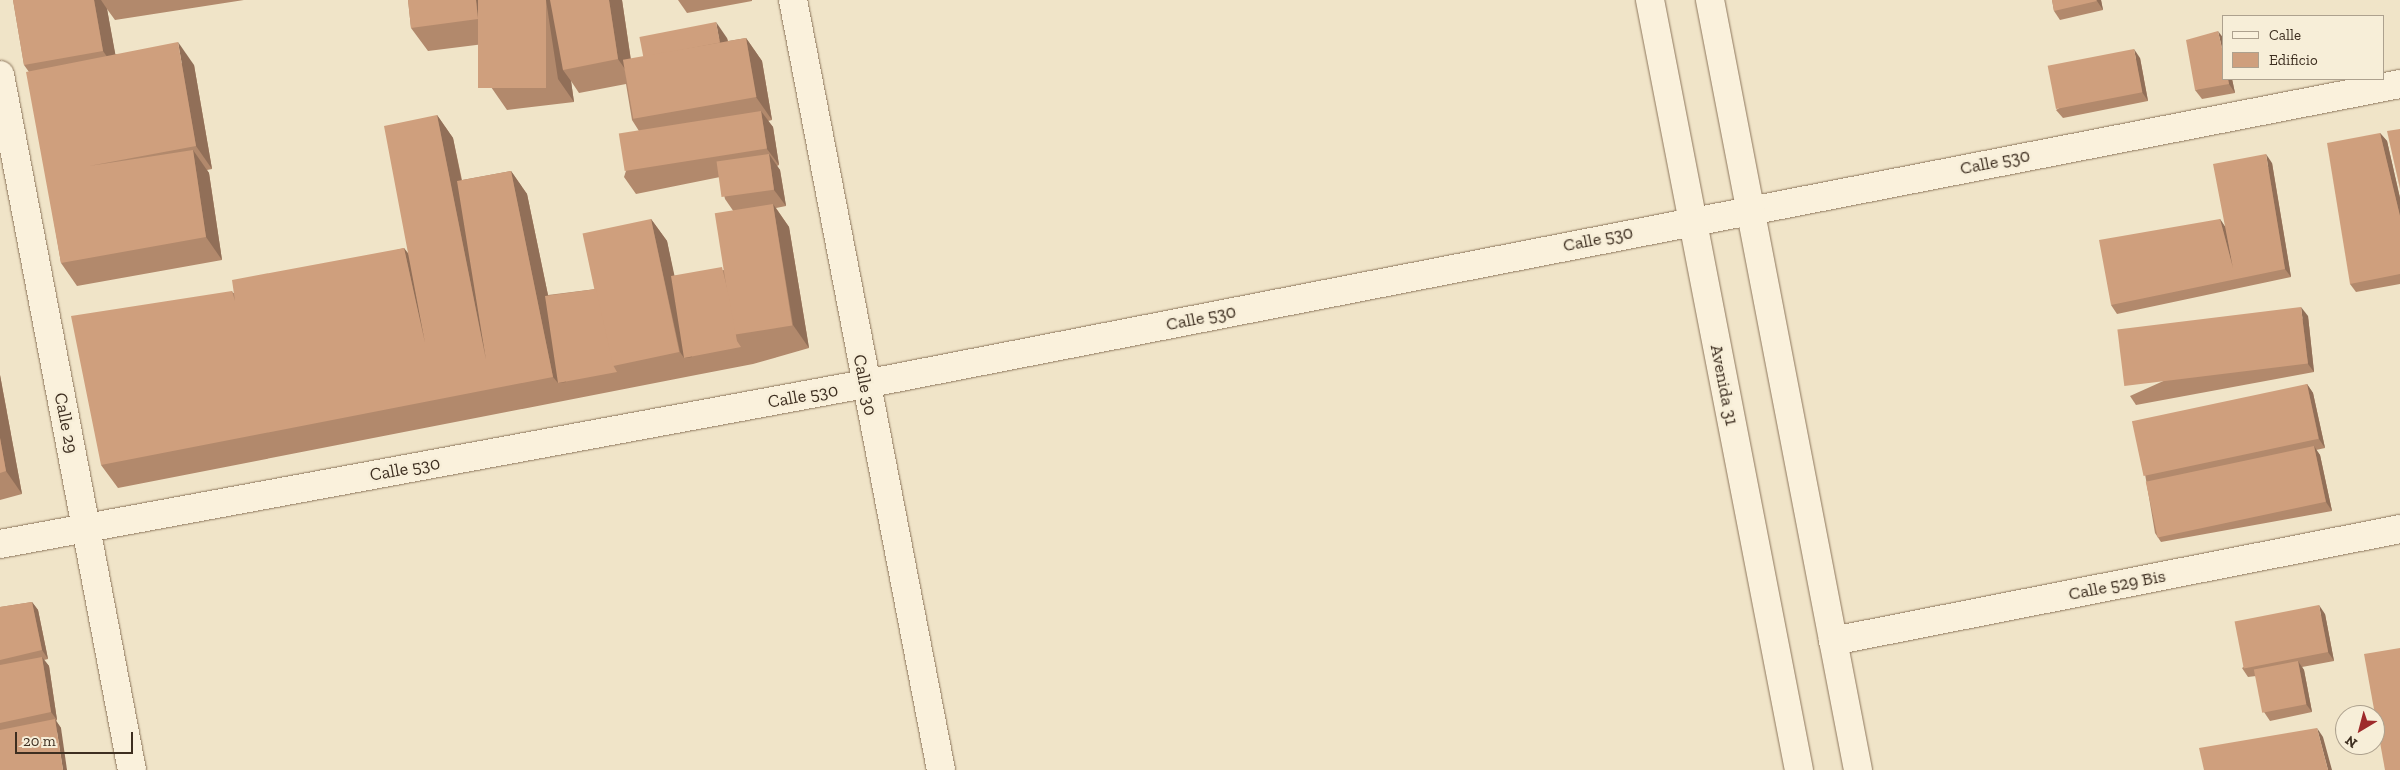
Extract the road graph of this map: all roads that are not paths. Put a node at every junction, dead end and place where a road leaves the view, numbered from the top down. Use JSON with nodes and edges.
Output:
{"nodes":[{"id":1,"x":793,"y":0,"type":"edge"},
{"id":2,"x":1650,"y":0,"type":"edge"},
{"id":3,"x":1710,"y":0,"type":"edge"},
{"id":4,"x":0,"y":75,"type":"edge"},
{"id":5,"x":2400,"y":84,"type":"edge"},
{"id":6,"x":1753,"y":208,"type":"junction"},
{"id":7,"x":1692,"y":220,"type":"junction"},
{"id":8,"x":865,"y":384,"type":"junction"},
{"id":9,"x":86,"y":527,"type":"junction"},
{"id":10,"x":2400,"y":529,"type":"edge"},
{"id":11,"x":0,"y":544,"type":"edge"},
{"id":12,"x":1833,"y":641,"type":"junction"},
{"id":13,"x":132,"y":770,"type":"edge"},
{"id":14,"x":941,"y":770,"type":"edge"},
{"id":15,"x":1799,"y":770,"type":"edge"},
{"id":16,"x":1858,"y":770,"type":"edge"}],
"edges":[{"from":1,"to":8,"type":"street","name":"Calle 30"},
{"from":2,"to":7,"type":"street","name":"Avenida 31"},
{"from":3,"to":6,"type":"street"},
{"from":4,"to":9,"type":"street","name":"Calle 29"},
{"from":5,"to":6,"type":"street","name":"Calle 530"},
{"from":6,"to":7,"type":"street","name":"Calle 530"},
{"from":6,"to":12,"type":"street"},
{"from":7,"to":8,"type":"street","name":"Calle 530"},
{"from":7,"to":15,"type":"street","name":"Avenida 31"},
{"from":8,"to":9,"type":"street","name":"Calle 530"},
{"from":8,"to":14,"type":"street","name":"Calle 30"},
{"from":9,"to":11,"type":"street","name":"Calle 530"},
{"from":9,"to":13,"type":"street","name":"Calle 29"},
{"from":10,"to":12,"type":"street","name":"Calle 529 Bis"},
{"from":12,"to":16,"type":"street"}]}
